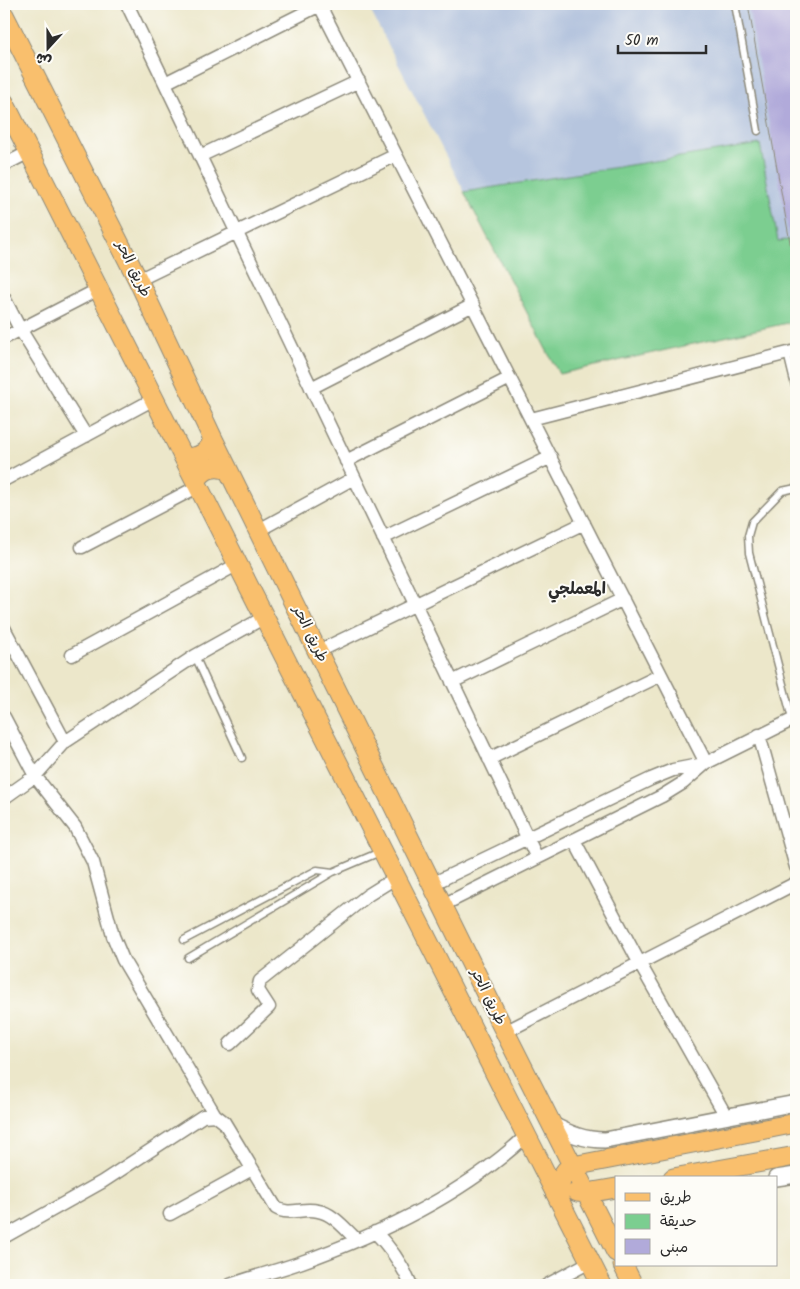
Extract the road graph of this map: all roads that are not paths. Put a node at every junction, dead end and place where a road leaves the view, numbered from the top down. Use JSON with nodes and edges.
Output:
{"nodes":[{"id":1,"x":129,"y":4,"type":"edge"},
{"id":2,"x":320,"y":4,"type":"edge"},
{"id":3,"x":734,"y":4,"type":"edge"},
{"id":4,"x":4,"y":15,"type":"edge"},
{"id":5,"x":358,"y":80,"type":"junction"},
{"id":6,"x":165,"y":83,"type":"junction"},
{"id":7,"x":4,"y":102,"type":"edge"},
{"id":8,"x":758,"y":131,"type":"dead end"},
{"id":9,"x":29,"y":152,"type":"junction"},
{"id":10,"x":396,"y":155,"type":"junction"},
{"id":11,"x":200,"y":156,"type":"junction"},
{"id":12,"x":4,"y":165,"type":"edge"},
{"id":13,"x":237,"y":232,"type":"junction"},
{"id":14,"x":138,"y":280,"type":"junction"},
{"id":15,"x":99,"y":290,"type":"junction"},
{"id":16,"x":4,"y":298,"type":"edge"},
{"id":17,"x":473,"y":305,"type":"junction"},
{"id":18,"x":20,"y":329,"type":"junction"},
{"id":19,"x":4,"y":338,"type":"edge"},
{"id":20,"x":791,"y":352,"type":"edge"},
{"id":21,"x":510,"y":378,"type":"junction"},
{"id":22,"x":311,"y":388,"type":"junction"},
{"id":23,"x":796,"y":390,"type":"edge"},
{"id":24,"x":154,"y":399,"type":"junction"},
{"id":25,"x":531,"y":419,"type":"junction"},
{"id":26,"x":86,"y":436,"type":"junction"},
{"id":27,"x":213,"y":439,"type":"junction"},
{"id":28,"x":184,"y":457,"type":"junction"},
{"id":29,"x":551,"y":458,"type":"junction"},
{"id":30,"x":346,"y":461,"type":"junction"},
{"id":31,"x":228,"y":470,"type":"junction"},
{"id":32,"x":354,"y":478,"type":"junction"},
{"id":33,"x":4,"y":480,"type":"edge"},
{"id":34,"x":197,"y":483,"type":"junction"},
{"id":35,"x":796,"y":488,"type":"edge"},
{"id":36,"x":584,"y":523,"type":"junction"},
{"id":37,"x":258,"y":530,"type":"junction"},
{"id":38,"x":383,"y":538,"type":"junction"},
{"id":39,"x":82,"y":547,"type":"dead end"},
{"id":40,"x":238,"y":564,"type":"junction"},
{"id":41,"x":623,"y":599,"type":"junction"},
{"id":42,"x":416,"y":606,"type":"junction"},
{"id":43,"x":265,"y":617,"type":"junction"},
{"id":44,"x":4,"y":628,"type":"edge"},
{"id":45,"x":319,"y":651,"type":"junction"},
{"id":46,"x":72,"y":655,"type":"dead end"},
{"id":47,"x":195,"y":656,"type":"junction"},
{"id":48,"x":662,"y":675,"type":"junction"},
{"id":49,"x":452,"y":682,"type":"junction"},
{"id":50,"x":4,"y":717,"type":"edge"},
{"id":51,"x":794,"y":718,"type":"edge"},
{"id":52,"x":759,"y":735,"type":"junction"},
{"id":53,"x":65,"y":742,"type":"junction"},
{"id":54,"x":242,"y":758,"type":"dead end"},
{"id":55,"x":489,"y":759,"type":"junction"},
{"id":56,"x":706,"y":763,"type":"junction"},
{"id":57,"x":35,"y":776,"type":"junction"},
{"id":58,"x":4,"y":798,"type":"edge"},
{"id":59,"x":528,"y":839,"type":"junction"},
{"id":60,"x":574,"y":840,"type":"junction"},
{"id":61,"x":383,"y":850,"type":"junction"},
{"id":62,"x":537,"y":858,"type":"junction"},
{"id":63,"x":796,"y":867,"type":"edge"},
{"id":64,"x":333,"y":872,"type":"junction"},
{"id":65,"x":397,"y":878,"type":"junction"},
{"id":66,"x":796,"y":883,"type":"edge"},
{"id":67,"x":432,"y":884,"type":"junction"},
{"id":68,"x":443,"y":905,"type":"junction"},
{"id":69,"x":184,"y":940,"type":"dead end"},
{"id":70,"x":188,"y":958,"type":"dead end"},
{"id":71,"x":640,"y":964,"type":"junction"},
{"id":72,"x":490,"y":1002,"type":"junction"},
{"id":73,"x":467,"y":1016,"type":"junction"},
{"id":74,"x":505,"y":1032,"type":"junction"},
{"id":75,"x":479,"y":1040,"type":"junction"},
{"id":76,"x":230,"y":1044,"type":"dead end"},
{"id":77,"x":796,"y":1103,"type":"edge"},
{"id":78,"x":215,"y":1115,"type":"junction"},
{"id":79,"x":726,"y":1116,"type":"junction"},
{"id":80,"x":796,"y":1123,"type":"edge"},
{"id":81,"x":552,"y":1124,"type":"junction"},
{"id":82,"x":527,"y":1135,"type":"junction"},
{"id":83,"x":796,"y":1156,"type":"edge"},
{"id":84,"x":570,"y":1160,"type":"junction"},
{"id":85,"x":252,"y":1169,"type":"junction"},
{"id":86,"x":796,"y":1175,"type":"edge"},
{"id":87,"x":685,"y":1176,"type":"edge"},
{"id":88,"x":778,"y":1178,"type":"edge"},
{"id":89,"x":555,"y":1187,"type":"junction"},
{"id":90,"x":615,"y":1188,"type":"edge"},
{"id":91,"x":588,"y":1196,"type":"junction"},
{"id":92,"x":170,"y":1214,"type":"dead end"},
{"id":93,"x":375,"y":1232,"type":"junction"},
{"id":94,"x":4,"y":1237,"type":"edge"},
{"id":95,"x":356,"y":1239,"type":"junction"},
{"id":96,"x":615,"y":1250,"type":"edge"},
{"id":97,"x":590,"y":1262,"type":"junction"},
{"id":98,"x":624,"y":1266,"type":"edge"},
{"id":99,"x":230,"y":1285,"type":"edge"},
{"id":100,"x":411,"y":1285,"type":"edge"},
{"id":101,"x":548,"y":1285,"type":"edge"},
{"id":102,"x":602,"y":1285,"type":"edge"},
{"id":103,"x":633,"y":1285,"type":"edge"}],
"edges":[{"from":1,"to":6,"type":"street"},
{"from":2,"to":5,"type":"street"},
{"from":2,"to":6,"type":"street"},
{"from":3,"to":8,"type":"lane"},
{"from":4,"to":14,"type":"main road","name":"طريق الحر"},
{"from":5,"to":10,"type":"street"},
{"from":5,"to":11,"type":"street"},
{"from":6,"to":11,"type":"street"},
{"from":7,"to":9,"type":"main road","name":"طريق الحر"},
{"from":9,"to":12,"type":"street"},
{"from":9,"to":15,"type":"main road","name":"طريق الحر"},
{"from":10,"to":13,"type":"street"},
{"from":10,"to":17,"type":"street"},
{"from":11,"to":13,"type":"street"},
{"from":13,"to":14,"type":"street"},
{"from":13,"to":22,"type":"street"},
{"from":14,"to":27,"type":"main road","name":"طريق الحر"},
{"from":15,"to":18,"type":"street"},
{"from":15,"to":24,"type":"main road","name":"طريق الحر"},
{"from":16,"to":18,"type":"street"},
{"from":17,"to":21,"type":"street"},
{"from":17,"to":22,"type":"street"},
{"from":18,"to":19,"type":"street"},
{"from":18,"to":26,"type":"street"},
{"from":20,"to":23,"type":"lane"},
{"from":20,"to":25,"type":"street"},
{"from":21,"to":25,"type":"street"},
{"from":21,"to":30,"type":"street"},
{"from":22,"to":30,"type":"street"},
{"from":24,"to":26,"type":"street"},
{"from":24,"to":28,"type":"main road","name":"طريق الحر"},
{"from":25,"to":29,"type":"street"},
{"from":26,"to":33,"type":"street"},
{"from":27,"to":28,"type":"main road"},
{"from":27,"to":31,"type":"main road","name":"طريق الحر"},
{"from":28,"to":34,"type":"main road","name":"طريق الحر"},
{"from":29,"to":36,"type":"street"},
{"from":29,"to":38,"type":"street"},
{"from":30,"to":32,"type":"street"},
{"from":31,"to":34,"type":"main road"},
{"from":31,"to":37,"type":"main road","name":"طريق الحر"},
{"from":32,"to":37,"type":"street"},
{"from":32,"to":38,"type":"street"},
{"from":34,"to":39,"type":"street"},
{"from":34,"to":40,"type":"main road","name":"طريق الحر"},
{"from":35,"to":51,"type":"lane"},
{"from":36,"to":41,"type":"street"},
{"from":36,"to":42,"type":"street"},
{"from":37,"to":45,"type":"main road","name":"طريق الحر"},
{"from":38,"to":42,"type":"street"},
{"from":40,"to":43,"type":"main road","name":"طريق الحر"},
{"from":40,"to":46,"type":"street"},
{"from":41,"to":48,"type":"street"},
{"from":41,"to":49,"type":"street"},
{"from":42,"to":45,"type":"street"},
{"from":42,"to":49,"type":"street"},
{"from":43,"to":47,"type":"street"},
{"from":43,"to":61,"type":"main road","name":"طريق الحر"},
{"from":44,"to":53,"type":"street"},
{"from":45,"to":67,"type":"main road","name":"طريق الحر"},
{"from":47,"to":53,"type":"street"},
{"from":47,"to":54,"type":"lane"},
{"from":48,"to":55,"type":"street"},
{"from":48,"to":56,"type":"street"},
{"from":49,"to":55,"type":"street"},
{"from":50,"to":57,"type":"street"},
{"from":51,"to":52,"type":"street"},
{"from":52,"to":56,"type":"street"},
{"from":52,"to":63,"type":"street"},
{"from":53,"to":57,"type":"street"},
{"from":55,"to":59,"type":"street"},
{"from":56,"to":59,"type":"street"},
{"from":56,"to":60,"type":"street"},
{"from":57,"to":58,"type":"street"},
{"from":57,"to":78,"type":"street"},
{"from":59,"to":62,"type":"street"},
{"from":59,"to":67,"type":"street"},
{"from":60,"to":62,"type":"street"},
{"from":60,"to":71,"type":"street"},
{"from":61,"to":64,"type":"lane"},
{"from":61,"to":65,"type":"main road","name":"طريق الحر"},
{"from":62,"to":68,"type":"street"},
{"from":64,"to":69,"type":"lane"},
{"from":64,"to":70,"type":"lane"},
{"from":65,"to":73,"type":"main road","name":"طريق الحر"},
{"from":65,"to":76,"type":"street"},
{"from":66,"to":71,"type":"street"},
{"from":67,"to":68,"type":"main road","name":"طريق الحر"},
{"from":68,"to":72,"type":"main road","name":"طريق الحر"},
{"from":71,"to":74,"type":"street"},
{"from":71,"to":79,"type":"street"},
{"from":72,"to":73,"type":"main road"},
{"from":72,"to":74,"type":"main road","name":"طريق الحر"},
{"from":73,"to":75,"type":"main road","name":"طريق الحر"},
{"from":74,"to":75,"type":"main road"},
{"from":74,"to":81,"type":"main road","name":"طريق الحر"},
{"from":75,"to":82,"type":"main road","name":"طريق الحر"},
{"from":77,"to":79,"type":"street"},
{"from":78,"to":85,"type":"street"},
{"from":78,"to":94,"type":"street"},
{"from":79,"to":81,"type":"street"},
{"from":80,"to":84,"type":"main road"},
{"from":81,"to":84,"type":"main road","name":"طريق الحر"},
{"from":82,"to":89,"type":"main road","name":"طريق الحر"},
{"from":82,"to":93,"type":"street"},
{"from":83,"to":87,"type":"main road"},
{"from":84,"to":89,"type":"main road"},
{"from":84,"to":91,"type":"main road","name":"طريق الحر"},
{"from":85,"to":92,"type":"street"},
{"from":85,"to":95,"type":"street"},
{"from":86,"to":88,"type":"street"},
{"from":89,"to":91,"type":"main road"},
{"from":89,"to":97,"type":"main road","name":"طريق الحر"},
{"from":90,"to":91,"type":"main road"},
{"from":91,"to":96,"type":"main road","name":"طريق الحر"},
{"from":93,"to":95,"type":"street"},
{"from":93,"to":100,"type":"street"},
{"from":95,"to":99,"type":"street"},
{"from":97,"to":101,"type":"street"},
{"from":97,"to":102,"type":"main road","name":"طريق الحر"},
{"from":98,"to":103,"type":"main road"}]}
